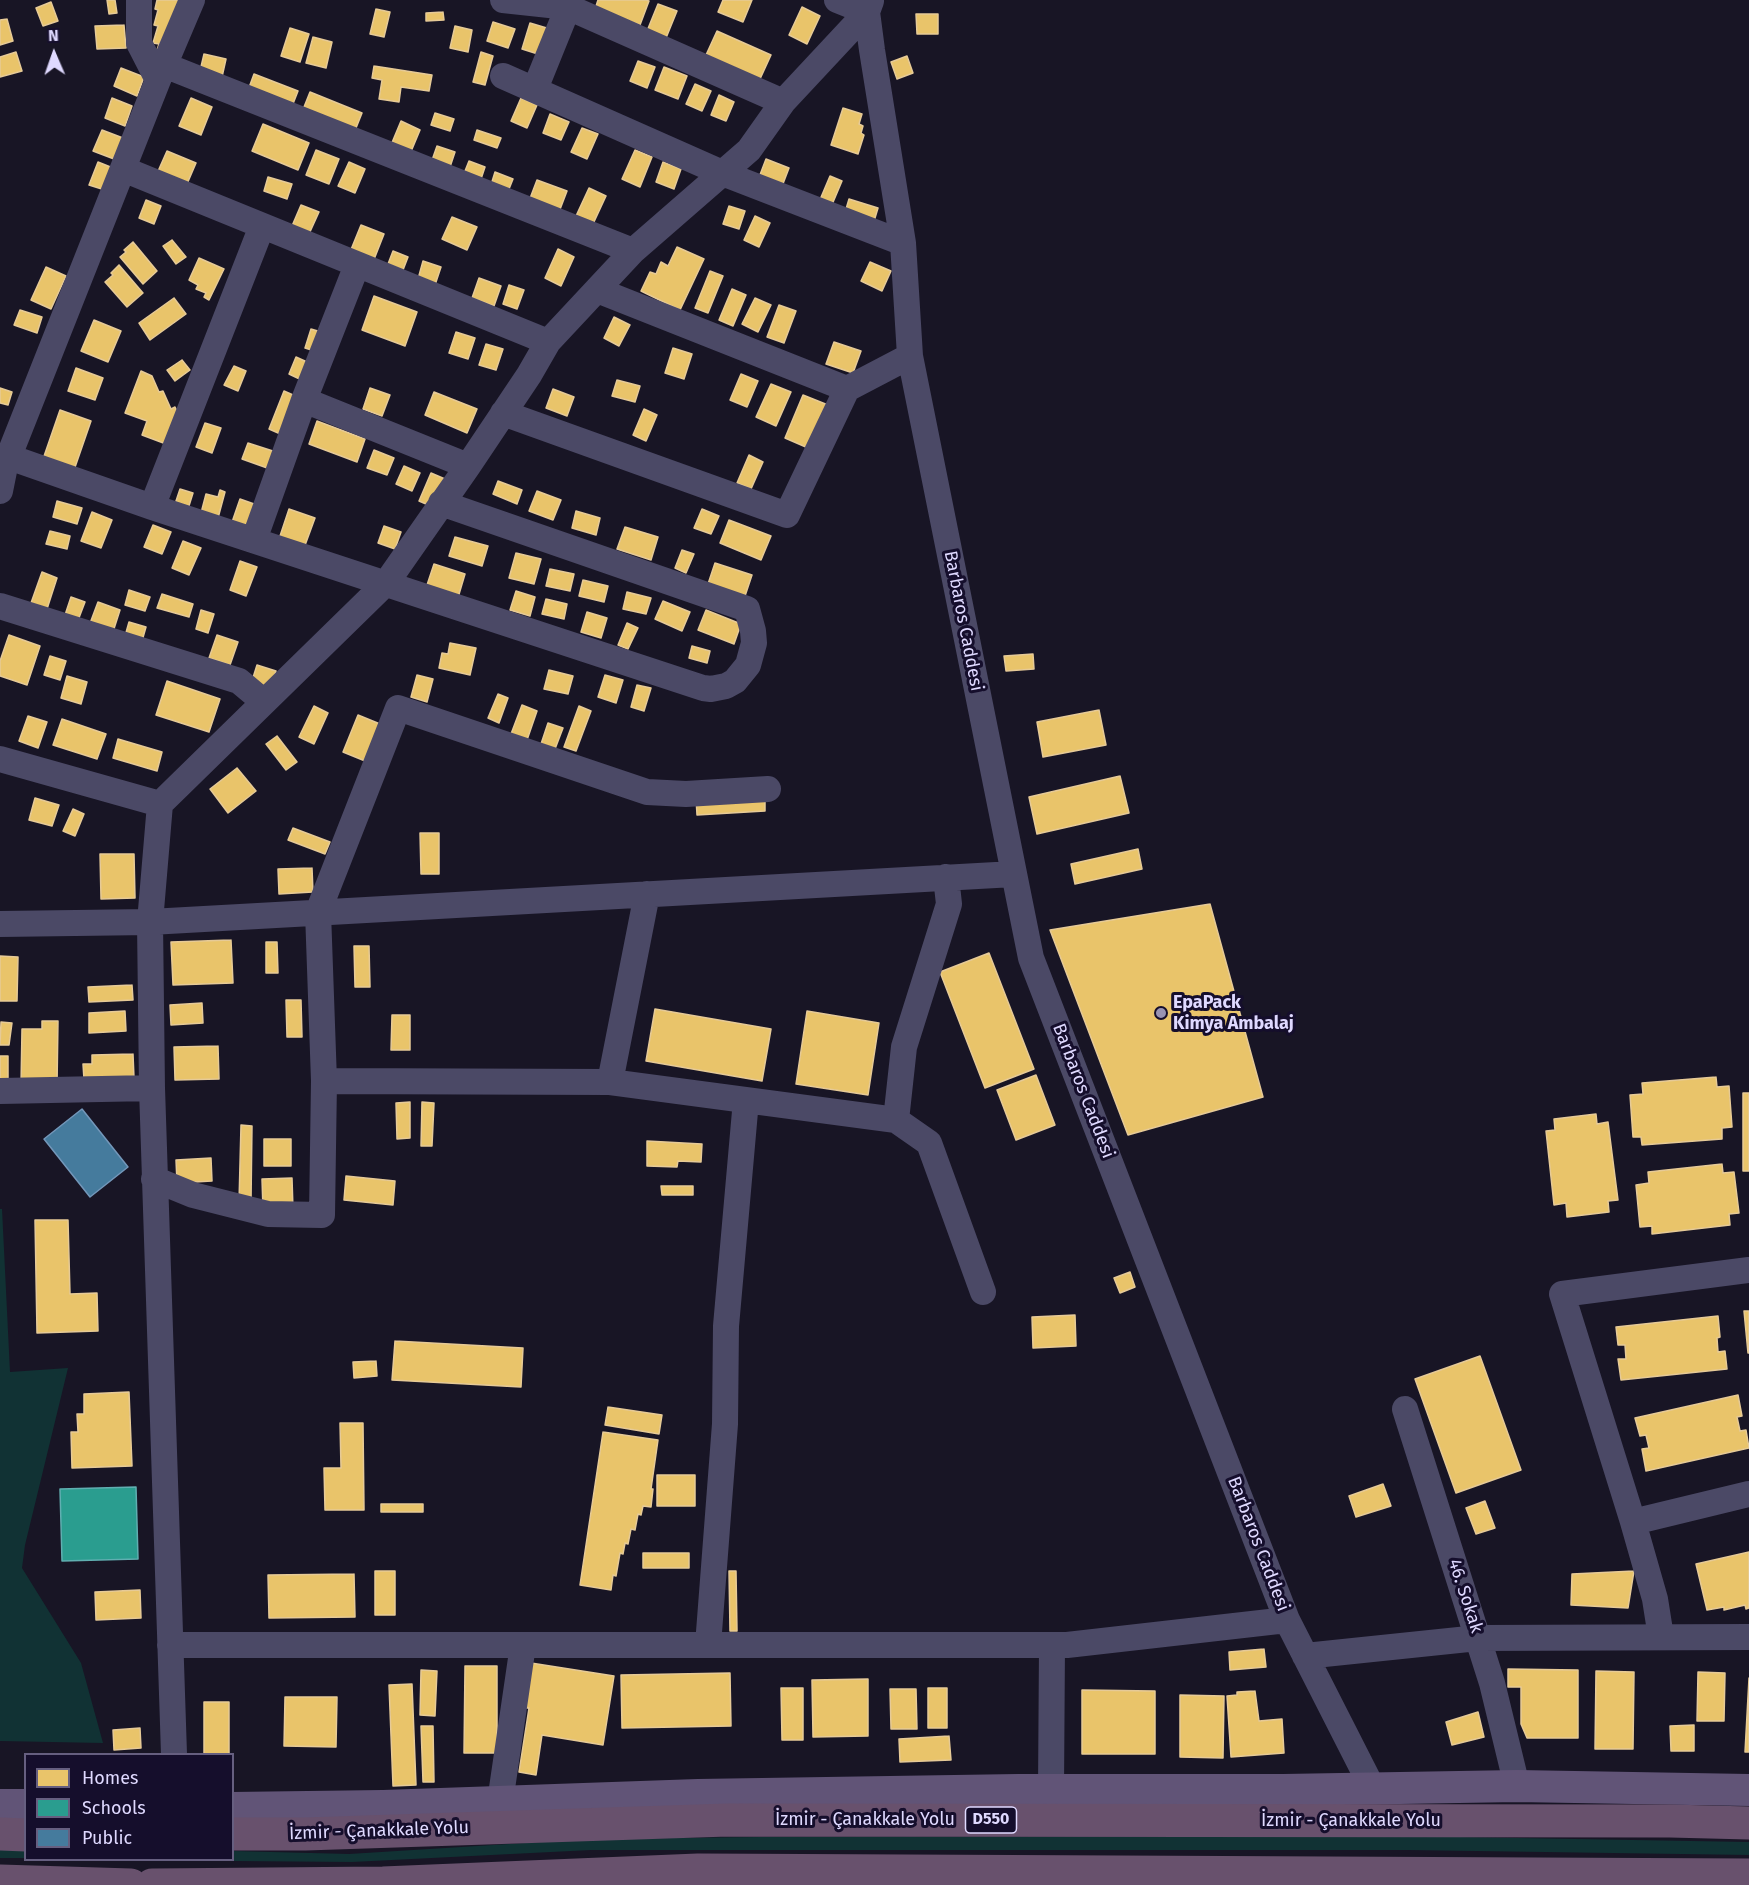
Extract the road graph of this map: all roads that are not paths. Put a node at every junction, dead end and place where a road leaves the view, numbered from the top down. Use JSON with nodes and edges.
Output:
{"nodes":[{"id":1,"x":139,"y":0,"type":"edge"},
{"id":2,"x":192,"y":0,"type":"edge"},
{"id":3,"x":503,"y":0,"type":"edge"},
{"id":4,"x":837,"y":0,"type":"edge"},
{"id":5,"x":569,"y":4,"type":"edge"},
{"id":6,"x":869,"y":6,"type":"edge"},
{"id":7,"x":161,"y":72,"type":"junction"},
{"id":8,"x":503,"y":76,"type":"dead end"},
{"id":9,"x":534,"y":89,"type":"junction"},
{"id":10,"x":783,"y":102,"type":"junction"},
{"id":11,"x":123,"y":169,"type":"junction"},
{"id":12,"x":722,"y":173,"type":"junction"},
{"id":13,"x":262,"y":226,"type":"junction"},
{"id":14,"x":903,"y":243,"type":"junction"},
{"id":15,"x":633,"y":251,"type":"junction"},
{"id":16,"x":357,"y":265,"type":"junction"},
{"id":17,"x":597,"y":290,"type":"junction"},
{"id":18,"x":548,"y":342,"type":"junction"},
{"id":19,"x":910,"y":356,"type":"junction"},
{"id":20,"x":847,"y":389,"type":"junction"},
{"id":21,"x":304,"y":400,"type":"junction"},
{"id":22,"x":503,"y":413,"type":"junction"},
{"id":23,"x":5,"y":460,"type":"edge"},
{"id":24,"x":468,"y":466,"type":"junction"},
{"id":25,"x":0,"y":491,"type":"edge"},
{"id":26,"x":441,"y":503,"type":"junction"},
{"id":27,"x":152,"y":507,"type":"junction"},
{"id":28,"x":254,"y":540,"type":"junction"},
{"id":29,"x":387,"y":582,"type":"junction"},
{"id":30,"x":0,"y":606,"type":"edge"},
{"id":31,"x":264,"y":702,"type":"junction"},
{"id":32,"x":0,"y":759,"type":"edge"},
{"id":33,"x":768,"y":789,"type":"dead end"},
{"id":34,"x":159,"y":804,"type":"junction"},
{"id":35,"x":1014,"y":874,"type":"junction"},
{"id":36,"x":946,"y":878,"type":"junction"},
{"id":37,"x":647,"y":894,"type":"junction"},
{"id":38,"x":318,"y":912,"type":"junction"},
{"id":39,"x":150,"y":922,"type":"junction"},
{"id":40,"x":0,"y":924,"type":"edge"},
{"id":41,"x":324,"y":1081,"type":"junction"},
{"id":42,"x":610,"y":1082,"type":"junction"},
{"id":43,"x":152,"y":1088,"type":"junction"},
{"id":44,"x":0,"y":1091,"type":"edge"},
{"id":45,"x":746,"y":1100,"type":"junction"},
{"id":46,"x":896,"y":1120,"type":"junction"},
{"id":47,"x":154,"y":1179,"type":"junction"},
{"id":48,"x":1749,"y":1270,"type":"edge"},
{"id":49,"x":983,"y":1292,"type":"dead end"},
{"id":50,"x":1405,"y":1409,"type":"dead end"},
{"id":51,"x":1749,"y":1494,"type":"edge"},
{"id":52,"x":1633,"y":1522,"type":"junction"},
{"id":53,"x":1287,"y":1620,"type":"junction"},
{"id":54,"x":1661,"y":1637,"type":"junction"},
{"id":55,"x":1749,"y":1637,"type":"edge"},
{"id":56,"x":1478,"y":1638,"type":"junction"},
{"id":57,"x":523,"y":1645,"type":"junction"},
{"id":58,"x":708,"y":1645,"type":"junction"},
{"id":59,"x":1052,"y":1645,"type":"junction"},
{"id":60,"x":170,"y":1646,"type":"junction"},
{"id":61,"x":1305,"y":1656,"type":"junction"},
{"id":62,"x":174,"y":1753,"type":"edge"},
{"id":63,"x":1518,"y":1786,"type":"junction"},
{"id":64,"x":1373,"y":1789,"type":"junction"},
{"id":65,"x":1051,"y":1790,"type":"junction"},
{"id":66,"x":1749,"y":1790,"type":"edge"},
{"id":67,"x":500,"y":1802,"type":"junction"},
{"id":68,"x":0,"y":1805,"type":"edge"},
{"id":69,"x":24,"y":1805,"type":"edge"},
{"id":70,"x":234,"y":1809,"type":"edge"},
{"id":71,"x":1749,"y":1823,"type":"edge"},
{"id":72,"x":0,"y":1834,"type":"edge"},
{"id":73,"x":234,"y":1834,"type":"edge"},
{"id":74,"x":24,"y":1835,"type":"edge"},
{"id":75,"x":1749,"y":1875,"type":"edge"},
{"id":76,"x":0,"y":1881,"type":"edge"},
{"id":77,"x":131,"y":1885,"type":"edge"},
{"id":78,"x":152,"y":1885,"type":"edge"}],
"edges":[{"from":1,"to":7,"type":"street"},
{"from":2,"to":7,"type":"street"},
{"from":3,"to":5,"type":"street"},
{"from":4,"to":6,"type":"street"},
{"from":5,"to":9,"type":"street"},
{"from":5,"to":10,"type":"street"},
{"from":6,"to":10,"type":"street"},
{"from":6,"to":14,"type":"street","name":"Barbaros Caddesi"},
{"from":7,"to":11,"type":"street"},
{"from":7,"to":15,"type":"street"},
{"from":8,"to":9,"type":"street"},
{"from":9,"to":12,"type":"street"},
{"from":10,"to":12,"type":"street"},
{"from":11,"to":13,"type":"street"},
{"from":11,"to":23,"type":"street"},
{"from":12,"to":14,"type":"street"},
{"from":12,"to":15,"type":"street"},
{"from":13,"to":16,"type":"street"},
{"from":13,"to":27,"type":"street"},
{"from":14,"to":19,"type":"street","name":"Barbaros Caddesi"},
{"from":15,"to":17,"type":"street"},
{"from":16,"to":18,"type":"street"},
{"from":16,"to":21,"type":"street"},
{"from":17,"to":18,"type":"street"},
{"from":17,"to":20,"type":"street"},
{"from":18,"to":22,"type":"street"},
{"from":19,"to":20,"type":"street"},
{"from":19,"to":35,"type":"street","name":"Barbaros Caddesi"},
{"from":20,"to":22,"type":"street"},
{"from":21,"to":24,"type":"street"},
{"from":21,"to":28,"type":"street"},
{"from":22,"to":24,"type":"street"},
{"from":23,"to":25,"type":"street"},
{"from":23,"to":27,"type":"street"},
{"from":24,"to":26,"type":"street"},
{"from":26,"to":29,"type":"street"},
{"from":26,"to":29,"type":"street"},
{"from":27,"to":28,"type":"street"},
{"from":28,"to":29,"type":"street"},
{"from":29,"to":31,"type":"street"},
{"from":30,"to":31,"type":"street"},
{"from":31,"to":34,"type":"street"},
{"from":32,"to":34,"type":"street"},
{"from":33,"to":38,"type":"street"},
{"from":34,"to":39,"type":"street"},
{"from":35,"to":36,"type":"street"},
{"from":35,"to":53,"type":"street","name":"Barbaros Caddesi"},
{"from":36,"to":37,"type":"street"},
{"from":36,"to":46,"type":"street"},
{"from":37,"to":38,"type":"street"},
{"from":37,"to":42,"type":"street"},
{"from":38,"to":39,"type":"street"},
{"from":38,"to":41,"type":"street"},
{"from":39,"to":40,"type":"street"},
{"from":39,"to":43,"type":"street"},
{"from":41,"to":42,"type":"street"},
{"from":41,"to":47,"type":"street"},
{"from":42,"to":45,"type":"street"},
{"from":43,"to":44,"type":"street"},
{"from":43,"to":47,"type":"street"},
{"from":45,"to":46,"type":"street"},
{"from":45,"to":58,"type":"street"},
{"from":46,"to":49,"type":"street"},
{"from":47,"to":60,"type":"street"},
{"from":48,"to":52,"type":"street"},
{"from":50,"to":56,"type":"street","name":"46. Sokak"},
{"from":51,"to":52,"type":"street"},
{"from":52,"to":54,"type":"street"},
{"from":53,"to":59,"type":"street"},
{"from":53,"to":61,"type":"street","name":"Barbaros Caddesi"},
{"from":54,"to":55,"type":"street"},
{"from":54,"to":56,"type":"street"},
{"from":56,"to":61,"type":"street"},
{"from":56,"to":63,"type":"street","name":"46. Sokak"},
{"from":57,"to":58,"type":"street"},
{"from":57,"to":60,"type":"street"},
{"from":57,"to":67,"type":"street"},
{"from":58,"to":59,"type":"street"},
{"from":59,"to":65,"type":"street"},
{"from":60,"to":62,"type":"street"},
{"from":61,"to":64,"type":"street","name":"Barbaros Caddesi"},
{"from":63,"to":64,"type":"main road"},
{"from":63,"to":66,"type":"main road"},
{"from":64,"to":65,"type":"main road"},
{"from":65,"to":67,"type":"main road"},
{"from":67,"to":70,"type":"main road"},
{"from":68,"to":69,"type":"main road"},
{"from":71,"to":73,"type":"highway","name":"İzmir - Çanakkale Yolu","number":"D550"},
{"from":72,"to":74,"type":"highway"},
{"from":75,"to":78,"type":"highway"},
{"from":76,"to":77,"type":"highway"}]}
